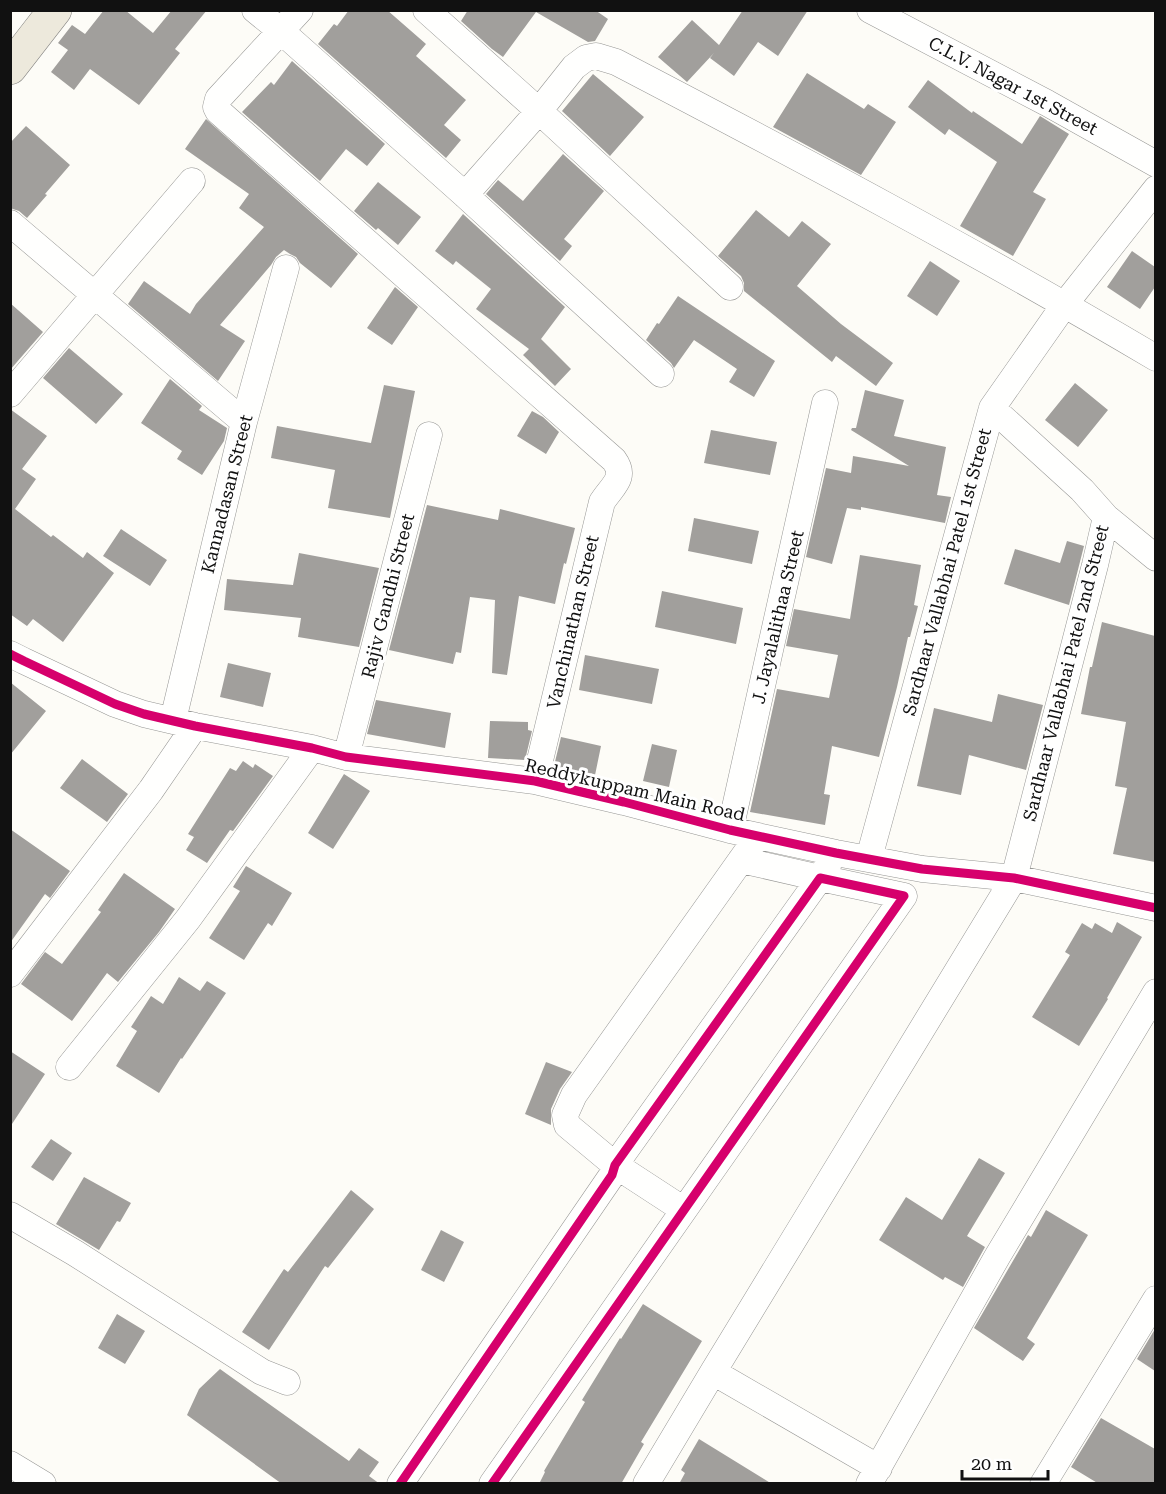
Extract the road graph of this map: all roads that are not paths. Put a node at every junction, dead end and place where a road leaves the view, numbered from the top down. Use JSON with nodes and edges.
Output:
{"nodes":[{"id":1,"x":55,"y":10,"type":"edge"},
{"id":2,"x":255,"y":10,"type":"edge"},
{"id":3,"x":300,"y":10,"type":"edge"},
{"id":4,"x":426,"y":10,"type":"edge"},
{"id":5,"x":870,"y":10,"type":"edge"},
{"id":6,"x":281,"y":31,"type":"junction"},
{"id":7,"x":10,"y":68,"type":"edge"},
{"id":8,"x":539,"y":111,"type":"junction"},
{"id":9,"x":1155,"y":164,"type":"edge"},
{"id":10,"x":192,"y":181,"type":"dead end"},
{"id":11,"x":1155,"y":189,"type":"edge"},
{"id":12,"x":465,"y":195,"type":"junction"},
{"id":13,"x":10,"y":223,"type":"edge"},
{"id":14,"x":286,"y":268,"type":"dead end"},
{"id":15,"x":730,"y":287,"type":"dead end"},
{"id":16,"x":95,"y":295,"type":"junction"},
{"id":17,"x":1065,"y":304,"type":"junction"},
{"id":18,"x":1155,"y":358,"type":"edge"},
{"id":19,"x":661,"y":374,"type":"dead end"},
{"id":20,"x":10,"y":394,"type":"edge"},
{"id":21,"x":825,"y":403,"type":"dead end"},
{"id":22,"x":992,"y":408,"type":"junction"},
{"id":23,"x":244,"y":422,"type":"junction"},
{"id":24,"x":429,"y":435,"type":"dead end"},
{"id":25,"x":1106,"y":517,"type":"junction"},
{"id":26,"x":1155,"y":558,"type":"edge"},
{"id":27,"x":10,"y":654,"type":"edge"},
{"id":28,"x":184,"y":723,"type":"junction"},
{"id":29,"x":312,"y":748,"type":"junction"},
{"id":30,"x":346,"y":757,"type":"junction"},
{"id":31,"x":535,"y":781,"type":"junction"},
{"id":32,"x":730,"y":830,"type":"junction"},
{"id":33,"x":758,"y":836,"type":"junction"},
{"id":34,"x":836,"y":853,"type":"junction"},
{"id":35,"x":868,"y":858,"type":"junction"},
{"id":36,"x":741,"y":860,"type":"junction"},
{"id":37,"x":922,"y":868,"type":"junction"},
{"id":38,"x":820,"y":878,"type":"junction"},
{"id":39,"x":1014,"y":878,"type":"junction"},
{"id":40,"x":904,"y":896,"type":"junction"},
{"id":41,"x":1155,"y":907,"type":"edge"},
{"id":42,"x":10,"y":974,"type":"edge"},
{"id":43,"x":1155,"y":992,"type":"edge"},
{"id":44,"x":69,"y":1066,"type":"dead end"},
{"id":45,"x":615,"y":1166,"type":"junction"},
{"id":46,"x":684,"y":1210,"type":"junction"},
{"id":47,"x":10,"y":1215,"type":"edge"},
{"id":48,"x":1155,"y":1299,"type":"edge"},
{"id":49,"x":712,"y":1372,"type":"junction"},
{"id":50,"x":287,"y":1382,"type":"dead end"},
{"id":51,"x":10,"y":1464,"type":"edge"},
{"id":52,"x":874,"y":1476,"type":"edge"},
{"id":53,"x":43,"y":1484,"type":"edge"},
{"id":54,"x":400,"y":1484,"type":"edge"},
{"id":55,"x":492,"y":1484,"type":"edge"},
{"id":56,"x":646,"y":1484,"type":"edge"},
{"id":57,"x":1043,"y":1484,"type":"edge"}],
"edges":[{"from":1,"to":7,"type":"main road"},
{"from":2,"to":6,"type":"street"},
{"from":3,"to":6,"type":"street"},
{"from":4,"to":8,"type":"street"},
{"from":5,"to":9,"type":"street","name":"C.L.V. Nagar 1st Street"},
{"from":6,"to":12,"type":"street"},
{"from":6,"to":31,"type":"street","name":"Vanchinathan Street"},
{"from":8,"to":12,"type":"street"},
{"from":8,"to":15,"type":"street"},
{"from":8,"to":17,"type":"street"},
{"from":10,"to":16,"type":"street"},
{"from":11,"to":17,"type":"street","name":"Sardhaar Vallabhai Patel 1st Street"},
{"from":12,"to":19,"type":"street"},
{"from":13,"to":16,"type":"street"},
{"from":14,"to":23,"type":"street","name":"Kannadasan Street"},
{"from":16,"to":20,"type":"street"},
{"from":16,"to":23,"type":"street"},
{"from":17,"to":18,"type":"street"},
{"from":17,"to":22,"type":"street","name":"Sardhaar Vallabhai Patel 1st Street"},
{"from":21,"to":32,"type":"street","name":"J. Jayalalithaa Street"},
{"from":22,"to":25,"type":"street","name":"Sardhaar Vallabhai Patel 2nd Street"},
{"from":22,"to":35,"type":"street","name":"Sardhaar Vallabhai Patel 1st Street"},
{"from":23,"to":28,"type":"street","name":"Kannadasan Street"},
{"from":24,"to":30,"type":"street","name":"Rajiv Gandhi Street"},
{"from":25,"to":26,"type":"street"},
{"from":25,"to":39,"type":"street","name":"Sardhaar Vallabhai Patel 2nd Street"},
{"from":27,"to":28,"type":"street","name":"Reddykuppam Main Road"},
{"from":28,"to":29,"type":"street","name":"Reddykuppam Main Road"},
{"from":28,"to":42,"type":"street"},
{"from":29,"to":30,"type":"street","name":"Reddykuppam Main Road"},
{"from":29,"to":44,"type":"street"},
{"from":30,"to":31,"type":"street","name":"Reddykuppam Main Road"},
{"from":31,"to":32,"type":"street","name":"Reddykuppam Main Road"},
{"from":32,"to":33,"type":"street","name":"Reddykuppam Main Road"},
{"from":33,"to":34,"type":"street","name":"Reddykuppam Main Road"},
{"from":33,"to":36,"type":"street"},
{"from":34,"to":35,"type":"street","name":"Reddykuppam Main Road"},
{"from":34,"to":38,"type":"street"},
{"from":35,"to":37,"type":"street","name":"Reddykuppam Main Road"},
{"from":36,"to":38,"type":"street"},
{"from":36,"to":45,"type":"street"},
{"from":37,"to":39,"type":"street","name":"Reddykuppam Main Road"},
{"from":37,"to":40,"type":"street"},
{"from":38,"to":40,"type":"street"},
{"from":38,"to":45,"type":"street"},
{"from":39,"to":41,"type":"street","name":"Reddykuppam Main Road"},
{"from":39,"to":49,"type":"street","name":"Sardhaar Vallabhai Patel 2nd Street"},
{"from":40,"to":46,"type":"street"},
{"from":43,"to":52,"type":"street"},
{"from":45,"to":46,"type":"street"},
{"from":45,"to":54,"type":"street"},
{"from":46,"to":55,"type":"street"},
{"from":47,"to":50,"type":"street"},
{"from":48,"to":57,"type":"street"},
{"from":49,"to":52,"type":"street"},
{"from":49,"to":56,"type":"street","name":"Sardhaar Vallabhai Patel 2nd Street"},
{"from":51,"to":53,"type":"street"}]}
